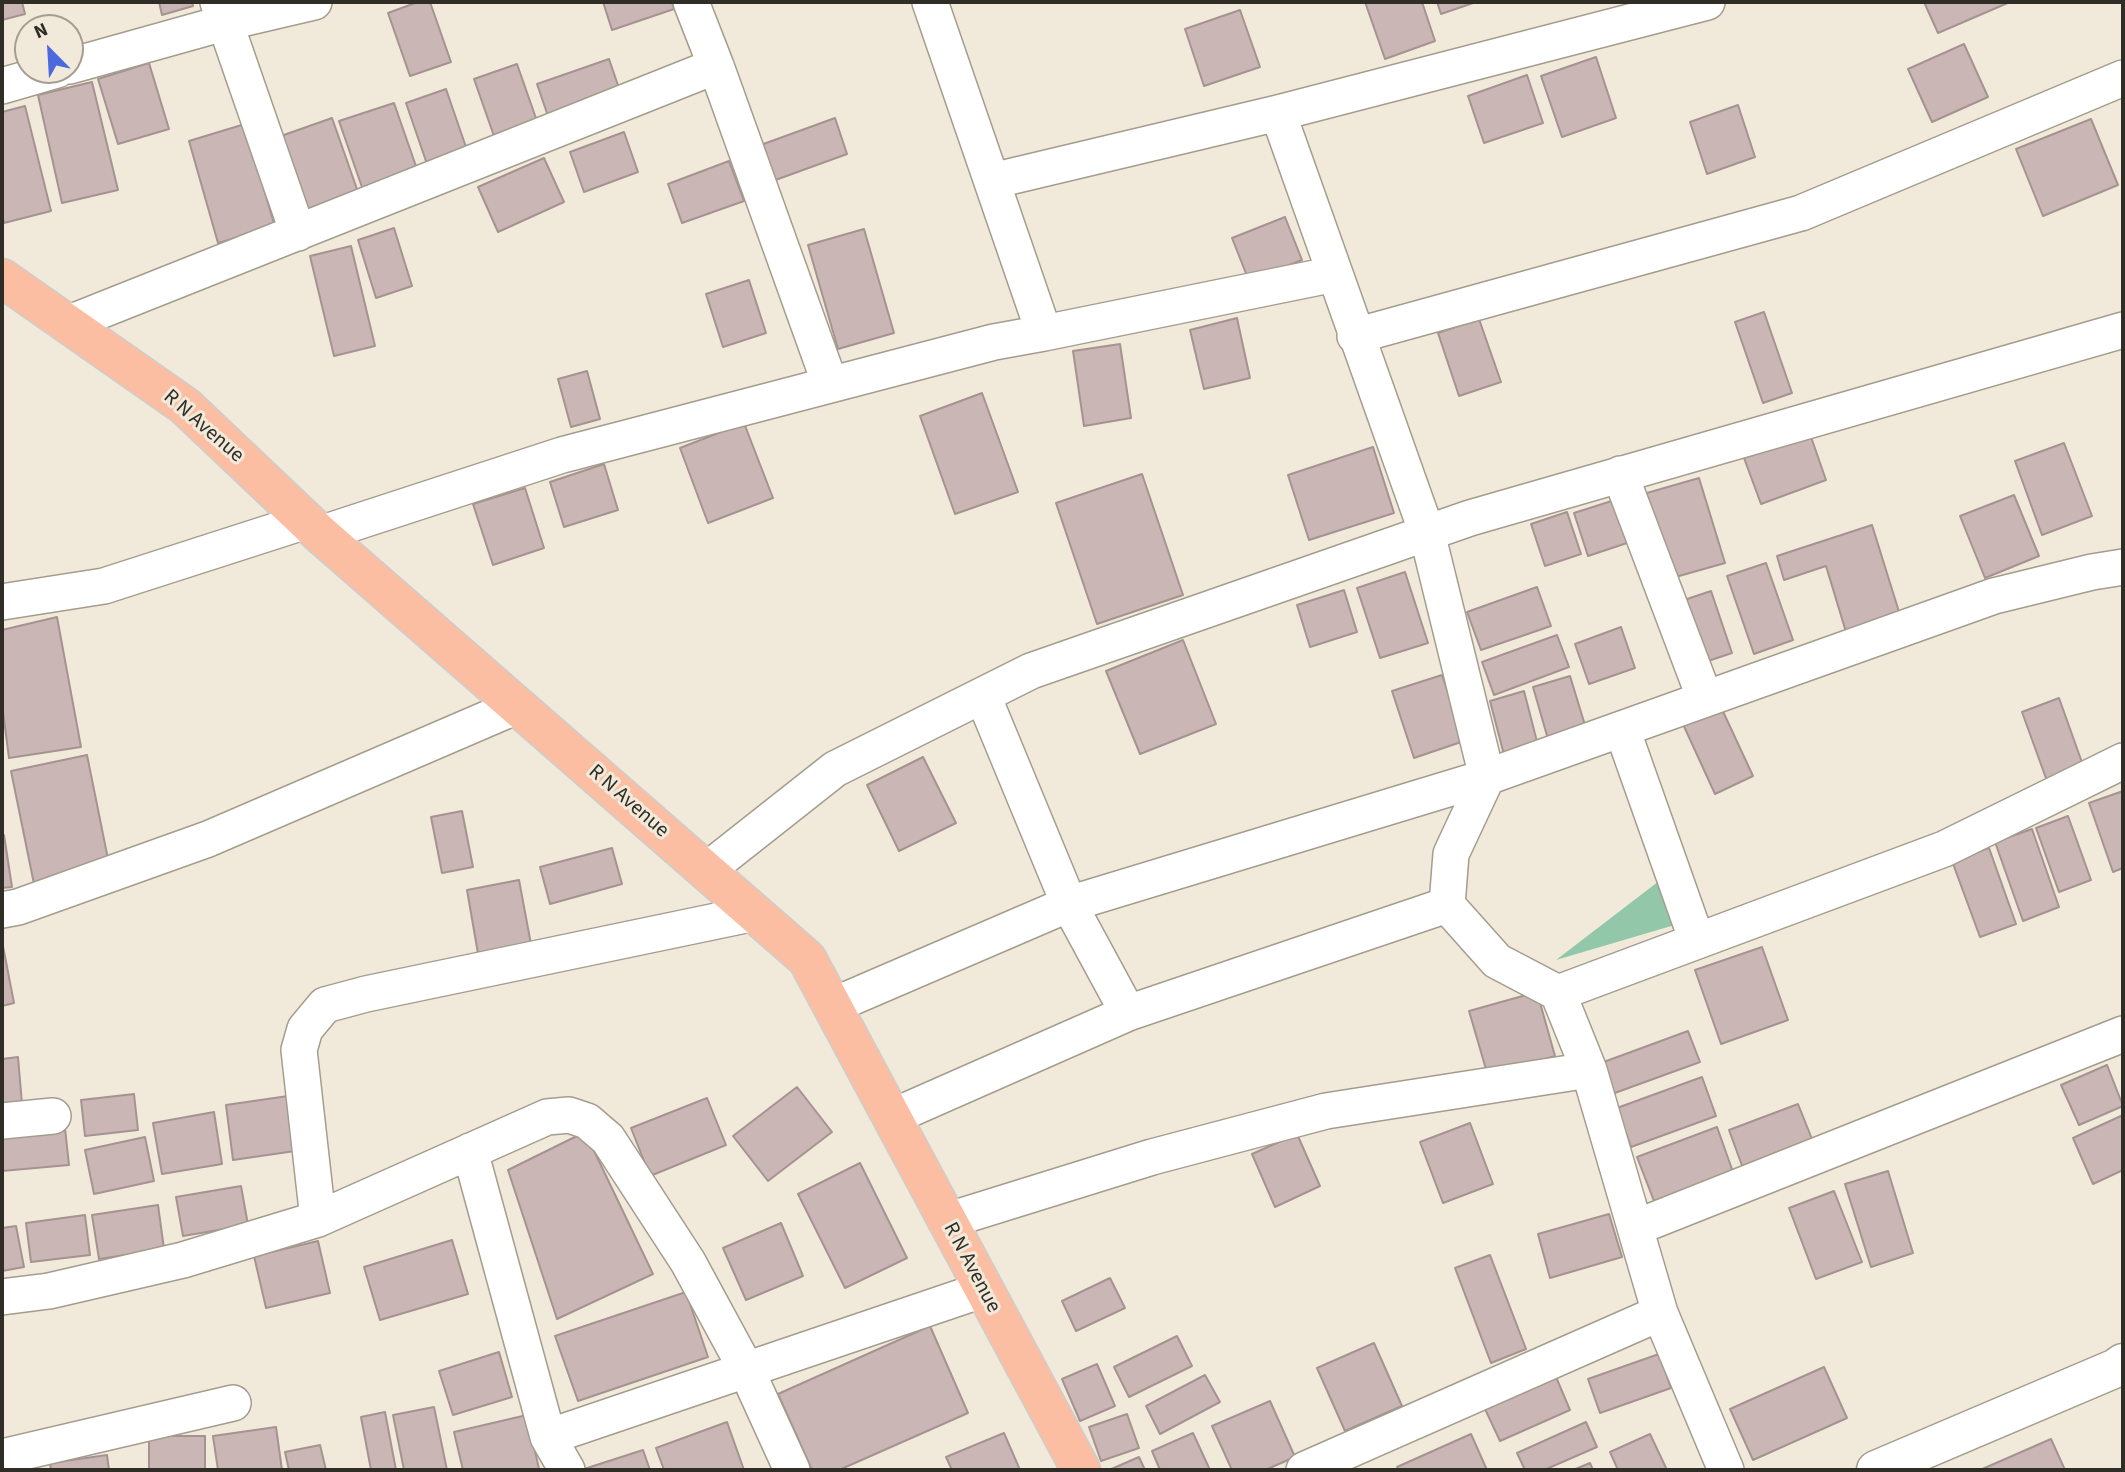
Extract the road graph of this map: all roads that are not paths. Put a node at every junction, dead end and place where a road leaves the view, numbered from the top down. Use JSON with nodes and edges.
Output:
{"nodes":[{"id":1,"x":314,"y":2,"type":"edge"},
{"id":2,"x":691,"y":2,"type":"edge"},
{"id":3,"x":930,"y":2,"type":"edge"},
{"id":4,"x":1707,"y":2,"type":"edge"},
{"id":5,"x":221,"y":12,"type":"edge"},
{"id":6,"x":84,"y":61,"type":"edge"},
{"id":7,"x":716,"y":66,"type":"junction"},
{"id":8,"x":2123,"y":78,"type":"edge"},
{"id":9,"x":1278,"y":113,"type":"junction"},
{"id":10,"x":992,"y":181,"type":"junction"},
{"id":11,"x":298,"y":233,"type":"junction"},
{"id":12,"x":1335,"y":274,"type":"junction"},
{"id":13,"x":2,"y":278,"type":"edge"},
{"id":14,"x":67,"y":324,"type":"junction"},
{"id":15,"x":2123,"y":330,"type":"edge"},
{"id":16,"x":1044,"y":332,"type":"junction"},
{"id":17,"x":1355,"y":336,"type":"junction"},
{"id":18,"x":830,"y":384,"type":"junction"},
{"id":19,"x":1620,"y":474,"type":"junction"},
{"id":20,"x":313,"y":528,"type":"junction"},
{"id":21,"x":1427,"y":533,"type":"junction"},
{"id":22,"x":2123,"y":567,"type":"edge"},
{"id":23,"x":2,"y":602,"type":"edge"},
{"id":24,"x":983,"y":696,"type":"junction"},
{"id":25,"x":1705,"y":699,"type":"junction"},
{"id":26,"x":517,"y":705,"type":"junction"},
{"id":27,"x":1622,"y":729,"type":"junction"},
{"id":28,"x":2123,"y":761,"type":"edge"},
{"id":29,"x":1487,"y":777,"type":"junction"},
{"id":30,"x":707,"y":870,"type":"junction"},
{"id":31,"x":1069,"y":904,"type":"junction"},
{"id":32,"x":1447,"y":905,"type":"junction"},
{"id":33,"x":2,"y":910,"type":"edge"},
{"id":34,"x":755,"y":913,"type":"junction"},
{"id":35,"x":1697,"y":941,"type":"junction"},
{"id":36,"x":1558,"y":993,"type":"junction"},
{"id":37,"x":832,"y":1006,"type":"junction"},
{"id":38,"x":1128,"y":1013,"type":"junction"},
{"id":39,"x":2123,"y":1034,"type":"edge"},
{"id":40,"x":1589,"y":1070,"type":"junction"},
{"id":41,"x":53,"y":1116,"type":"dead end"},
{"id":42,"x":892,"y":1117,"type":"junction"},
{"id":43,"x":2,"y":1121,"type":"edge"},
{"id":44,"x":470,"y":1151,"type":"junction"},
{"id":45,"x":318,"y":1219,"type":"junction"},
{"id":46,"x":946,"y":1221,"type":"junction"},
{"id":47,"x":1637,"y":1227,"type":"junction"},
{"id":48,"x":982,"y":1290,"type":"junction"},
{"id":49,"x":2,"y":1297,"type":"edge"},
{"id":50,"x":1660,"y":1313,"type":"junction"},
{"id":51,"x":2123,"y":1363,"type":"edge"},
{"id":52,"x":746,"y":1369,"type":"junction"},
{"id":53,"x":233,"y":1403,"type":"dead end"},
{"id":54,"x":548,"y":1437,"type":"junction"},
{"id":55,"x":2,"y":1457,"type":"edge"},
{"id":56,"x":567,"y":1470,"type":"edge"},
{"id":57,"x":792,"y":1470,"type":"edge"},
{"id":58,"x":1081,"y":1470,"type":"edge"},
{"id":59,"x":1304,"y":1470,"type":"edge"},
{"id":60,"x":1726,"y":1470,"type":"edge"},
{"id":61,"x":1876,"y":1470,"type":"edge"}],
"edges":[{"from":1,"to":5,"type":"street"},
{"from":2,"to":7,"type":"street"},
{"from":3,"to":10,"type":"street"},
{"from":4,"to":9,"type":"street"},
{"from":5,"to":6,"type":"street"},
{"from":5,"to":11,"type":"street"},
{"from":7,"to":11,"type":"street"},
{"from":7,"to":18,"type":"street"},
{"from":8,"to":17,"type":"street"},
{"from":9,"to":10,"type":"street"},
{"from":9,"to":12,"type":"street"},
{"from":10,"to":16,"type":"street"},
{"from":11,"to":14,"type":"street"},
{"from":12,"to":16,"type":"street"},
{"from":12,"to":17,"type":"street"},
{"from":13,"to":14,"type":"main road","name":"R N Avenue"},
{"from":14,"to":20,"type":"main road","name":"R N Avenue"},
{"from":15,"to":19,"type":"street"},
{"from":16,"to":18,"type":"street"},
{"from":17,"to":21,"type":"street"},
{"from":18,"to":20,"type":"street"},
{"from":19,"to":21,"type":"street"},
{"from":19,"to":25,"type":"street"},
{"from":20,"to":23,"type":"street"},
{"from":20,"to":26,"type":"main road","name":"R N Avenue"},
{"from":21,"to":24,"type":"street"},
{"from":21,"to":29,"type":"street"},
{"from":22,"to":25,"type":"street"},
{"from":24,"to":30,"type":"street"},
{"from":24,"to":31,"type":"street"},
{"from":25,"to":27,"type":"street"},
{"from":26,"to":30,"type":"main road","name":"R N Avenue"},
{"from":26,"to":33,"type":"street"},
{"from":27,"to":29,"type":"street"},
{"from":27,"to":35,"type":"street"},
{"from":28,"to":35,"type":"street"},
{"from":29,"to":31,"type":"street"},
{"from":29,"to":32,"type":"street"},
{"from":30,"to":34,"type":"main road","name":"R N Avenue"},
{"from":31,"to":37,"type":"street"},
{"from":31,"to":38,"type":"street"},
{"from":32,"to":36,"type":"street"},
{"from":32,"to":38,"type":"street"},
{"from":34,"to":37,"type":"main road","name":"R N Avenue"},
{"from":34,"to":45,"type":"street"},
{"from":35,"to":36,"type":"street"},
{"from":36,"to":40,"type":"street"},
{"from":37,"to":42,"type":"main road","name":"R N Avenue"},
{"from":38,"to":42,"type":"street"},
{"from":39,"to":47,"type":"street"},
{"from":40,"to":46,"type":"street"},
{"from":40,"to":47,"type":"street"},
{"from":41,"to":43,"type":"street"},
{"from":42,"to":46,"type":"main road","name":"R N Avenue"},
{"from":44,"to":45,"type":"street"},
{"from":44,"to":52,"type":"street"},
{"from":44,"to":54,"type":"street"},
{"from":45,"to":49,"type":"street"},
{"from":46,"to":48,"type":"main road","name":"R N Avenue"},
{"from":47,"to":50,"type":"street"},
{"from":48,"to":52,"type":"street"},
{"from":48,"to":58,"type":"main road","name":"R N Avenue"},
{"from":50,"to":59,"type":"street"},
{"from":50,"to":60,"type":"street"},
{"from":51,"to":61,"type":"street"},
{"from":52,"to":54,"type":"street"},
{"from":52,"to":57,"type":"street"},
{"from":53,"to":55,"type":"street"},
{"from":54,"to":56,"type":"street"}]}
